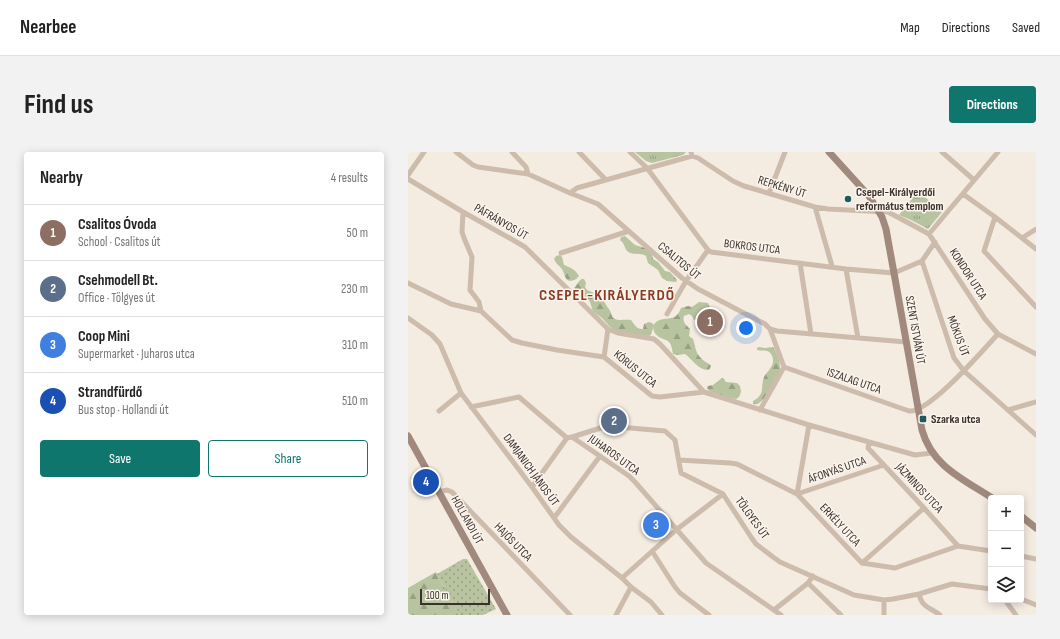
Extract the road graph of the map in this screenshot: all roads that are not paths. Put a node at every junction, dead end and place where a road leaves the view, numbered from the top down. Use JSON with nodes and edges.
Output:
{"nodes":[{"id":1,"x":424,"y":152,"type":"edge"},
{"id":2,"x":456,"y":152,"type":"edge"},
{"id":3,"x":512,"y":152,"type":"edge"},
{"id":4,"x":579,"y":152,"type":"edge"},
{"id":5,"x":630,"y":152,"type":"edge"},
{"id":6,"x":785,"y":152,"type":"edge"},
{"id":7,"x":829,"y":152,"type":"edge"},
{"id":8,"x":942,"y":152,"type":"edge"},
{"id":9,"x":998,"y":152,"type":"edge"},
{"id":10,"x":691,"y":154,"type":"edge"},
{"id":11,"x":647,"y":168,"type":"junction"},
{"id":12,"x":528,"y":174,"type":"junction"},
{"id":13,"x":408,"y":175,"type":"edge"},
{"id":14,"x":408,"y":179,"type":"edge"},
{"id":15,"x":605,"y":179,"type":"junction"},
{"id":16,"x":974,"y":180,"type":"junction"},
{"id":17,"x":570,"y":193,"type":"junction"},
{"id":18,"x":769,"y":193,"type":"junction"},
{"id":19,"x":962,"y":194,"type":"junction"},
{"id":20,"x":815,"y":207,"type":"junction"},
{"id":21,"x":879,"y":211,"type":"junction"},
{"id":22,"x":463,"y":212,"type":"junction"},
{"id":23,"x":995,"y":217,"type":"junction"},
{"id":24,"x":1036,"y":229,"type":"edge"},
{"id":25,"x":629,"y":231,"type":"junction"},
{"id":26,"x":930,"y":234,"type":"junction"},
{"id":27,"x":1022,"y":238,"type":"junction"},
{"id":28,"x":936,"y":242,"type":"junction"},
{"id":29,"x":1036,"y":249,"type":"edge"},
{"id":30,"x":708,"y":250,"type":"junction"},
{"id":31,"x":561,"y":253,"type":"dead end"},
{"id":32,"x":922,"y":261,"type":"junction"},
{"id":33,"x":800,"y":263,"type":"junction"},
{"id":34,"x":832,"y":266,"type":"junction"},
{"id":35,"x":846,"y":269,"type":"junction"},
{"id":36,"x":894,"y":273,"type":"junction"},
{"id":37,"x":686,"y":281,"type":"junction"},
{"id":38,"x":408,"y":283,"type":"edge"},
{"id":39,"x":1036,"y":307,"type":"edge"},
{"id":40,"x":481,"y":311,"type":"junction"},
{"id":41,"x":667,"y":314,"type":"dead end"},
{"id":42,"x":408,"y":318,"type":"edge"},
{"id":43,"x":770,"y":328,"type":"junction"},
{"id":44,"x":608,"y":329,"type":"junction"},
{"id":45,"x":812,"y":334,"type":"junction"},
{"id":46,"x":998,"y":334,"type":"junction"},
{"id":47,"x":858,"y":338,"type":"junction"},
{"id":48,"x":906,"y":342,"type":"junction"},
{"id":49,"x":1036,"y":354,"type":"edge"},
{"id":50,"x":604,"y":357,"type":"junction"},
{"id":51,"x":784,"y":367,"type":"junction"},
{"id":52,"x":964,"y":371,"type":"junction"},
{"id":53,"x":704,"y":392,"type":"junction"},
{"id":54,"x":461,"y":393,"type":"junction"},
{"id":55,"x":1036,"y":402,"type":"edge"},
{"id":56,"x":471,"y":406,"type":"junction"},
{"id":57,"x":918,"y":409,"type":"junction"},
{"id":58,"x":760,"y":410,"type":"junction"},
{"id":59,"x":1008,"y":410,"type":"junction"},
{"id":60,"x":439,"y":411,"type":"dead end"},
{"id":61,"x":809,"y":425,"type":"junction"},
{"id":62,"x":1036,"y":435,"type":"edge"},
{"id":63,"x":408,"y":436,"type":"edge"},
{"id":64,"x":570,"y":437,"type":"junction"},
{"id":65,"x":869,"y":443,"type":"junction"},
{"id":66,"x":932,"y":453,"type":"junction"},
{"id":67,"x":600,"y":456,"type":"junction"},
{"id":68,"x":679,"y":460,"type":"junction"},
{"id":69,"x":884,"y":465,"type":"junction"},
{"id":70,"x":532,"y":486,"type":"junction"},
{"id":71,"x":439,"y":492,"type":"junction"},
{"id":72,"x":723,"y":494,"type":"junction"},
{"id":73,"x":797,"y":494,"type":"junction"},
{"id":74,"x":988,"y":495,"type":"edge"},
{"id":75,"x":924,"y":508,"type":"junction"},
{"id":76,"x":554,"y":518,"type":"junction"},
{"id":77,"x":1024,"y":518,"type":"edge"},
{"id":78,"x":1036,"y":528,"type":"edge"},
{"id":79,"x":676,"y":530,"type":"junction"},
{"id":80,"x":958,"y":546,"type":"junction"},
{"id":81,"x":652,"y":551,"type":"junction"},
{"id":82,"x":988,"y":551,"type":"edge"},
{"id":83,"x":1024,"y":557,"type":"edge"},
{"id":84,"x":1036,"y":559,"type":"edge"},
{"id":85,"x":862,"y":563,"type":"junction"},
{"id":86,"x":813,"y":576,"type":"junction"},
{"id":87,"x":622,"y":578,"type":"junction"},
{"id":88,"x":808,"y":583,"type":"junction"},
{"id":89,"x":631,"y":587,"type":"junction"},
{"id":90,"x":988,"y":589,"type":"edge"},
{"id":91,"x":919,"y":594,"type":"junction"},
{"id":92,"x":884,"y":600,"type":"junction"},
{"id":93,"x":1024,"y":600,"type":"edge"},
{"id":94,"x":1007,"y":603,"type":"edge"},
{"id":95,"x":1036,"y":605,"type":"edge"},
{"id":96,"x":774,"y":610,"type":"junction"},
{"id":97,"x":507,"y":615,"type":"edge"},
{"id":98,"x":570,"y":615,"type":"edge"},
{"id":99,"x":616,"y":615,"type":"edge"},
{"id":100,"x":662,"y":615,"type":"edge"},
{"id":101,"x":709,"y":615,"type":"edge"},
{"id":102,"x":781,"y":615,"type":"edge"},
{"id":103,"x":841,"y":615,"type":"edge"},
{"id":104,"x":884,"y":615,"type":"edge"},
{"id":105,"x":940,"y":615,"type":"edge"},
{"id":106,"x":1016,"y":615,"type":"edge"}],
"edges":[{"from":1,"to":13,"type":"street"},
{"from":2,"to":12,"type":"street","name":"CSALITOS ÚT"},
{"from":3,"to":12,"type":"street"},
{"from":4,"to":15,"type":"street"},
{"from":5,"to":11,"type":"street","name":"BOKROS UTCA"},
{"from":6,"to":18,"type":"street"},
{"from":7,"to":21,"type":"street","name":"SZENT ISTVÁN ÚT"},
{"from":8,"to":16,"type":"street"},
{"from":9,"to":16,"type":"street"},
{"from":10,"to":11,"type":"street"},
{"from":10,"to":18,"type":"street","name":"REPKÉNY ÚT"},
{"from":11,"to":15,"type":"street"},
{"from":11,"to":30,"type":"street","name":"BOKROS UTCA"},
{"from":12,"to":17,"type":"street","name":"CSALITOS ÚT"},
{"from":14,"to":22,"type":"street","name":"PÁFRÁNYOS ÚT"},
{"from":15,"to":17,"type":"street"},
{"from":16,"to":19,"type":"street"},
{"from":17,"to":25,"type":"street","name":"CSALITOS ÚT"},
{"from":18,"to":20,"type":"street","name":"REPKÉNY ÚT"},
{"from":19,"to":23,"type":"street"},
{"from":19,"to":26,"type":"street"},
{"from":20,"to":21,"type":"street","name":"REPKÉNY ÚT"},
{"from":20,"to":34,"type":"street"},
{"from":21,"to":26,"type":"street","name":"KONDOR UTCA"},
{"from":21,"to":36,"type":"street","name":"SZENT ISTVÁN ÚT"},
{"from":22,"to":40,"type":"street","name":"KÓRUS UTCA"},
{"from":22,"to":44,"type":"street","name":"PÁFRÁNYOS ÚT"},
{"from":23,"to":27,"type":"street"},
{"from":23,"to":39,"type":"street"},
{"from":24,"to":27,"type":"street"},
{"from":25,"to":31,"type":"street"},
{"from":25,"to":37,"type":"street","name":"CSALITOS ÚT"},
{"from":26,"to":28,"type":"street","name":"KONDOR UTCA"},
{"from":27,"to":29,"type":"street"},
{"from":28,"to":32,"type":"street"},
{"from":28,"to":46,"type":"street","name":"KONDOR UTCA"},
{"from":30,"to":33,"type":"street","name":"BOKROS UTCA"},
{"from":30,"to":37,"type":"street"},
{"from":32,"to":36,"type":"street"},
{"from":32,"to":52,"type":"street","name":"MÓKUS ÚT"},
{"from":33,"to":34,"type":"street","name":"BOKROS UTCA"},
{"from":33,"to":45,"type":"street"},
{"from":34,"to":35,"type":"street","name":"BOKROS UTCA"},
{"from":35,"to":36,"type":"street","name":"BOKROS UTCA"},
{"from":35,"to":47,"type":"street"},
{"from":36,"to":48,"type":"street","name":"SZENT ISTVÁN ÚT"},
{"from":37,"to":41,"type":"street"},
{"from":37,"to":43,"type":"street","name":"CSALITOS ÚT"},
{"from":38,"to":40,"type":"street"},
{"from":40,"to":50,"type":"street","name":"KÓRUS UTCA"},
{"from":42,"to":54,"type":"street","name":"DAMJANICH JÁNOS ÚT"},
{"from":43,"to":45,"type":"street","name":"CSALITOS ÚT"},
{"from":43,"to":51,"type":"street"},
{"from":44,"to":50,"type":"street"},
{"from":44,"to":53,"type":"street","name":"PÁFRÁNYOS ÚT"},
{"from":45,"to":47,"type":"street","name":"CSALITOS ÚT"},
{"from":46,"to":49,"type":"street","name":"KONDOR UTCA"},
{"from":46,"to":52,"type":"street"},
{"from":47,"to":48,"type":"street","name":"CSALITOS ÚT"},
{"from":48,"to":57,"type":"street","name":"SZENT ISTVÁN ÚT"},
{"from":50,"to":53,"type":"street","name":"KÓRUS UTCA"},
{"from":51,"to":57,"type":"street","name":"ISZALAG UTCA"},
{"from":51,"to":58,"type":"street"},
{"from":52,"to":57,"type":"street"},
{"from":52,"to":59,"type":"street","name":"MÓKUS ÚT"},
{"from":53,"to":58,"type":"street","name":"KÓRUS UTCA"},
{"from":54,"to":56,"type":"street","name":"DAMJANICH JÁNOS ÚT"},
{"from":54,"to":60,"type":"street"},
{"from":55,"to":59,"type":"street"},
{"from":56,"to":64,"type":"street","name":"JUHAROS UTCA"},
{"from":56,"to":70,"type":"street","name":"DAMJANICH JÁNOS ÚT"},
{"from":57,"to":66,"type":"street","name":"SZENT ISTVÁN ÚT"},
{"from":58,"to":61,"type":"street","name":"KÓRUS UTCA"},
{"from":59,"to":62,"type":"street","name":"MÓKUS ÚT"},
{"from":61,"to":65,"type":"street","name":"KÓRUS UTCA"},
{"from":61,"to":73,"type":"street"},
{"from":63,"to":71,"type":"street","name":"HOLLANDI ÚT"},
{"from":64,"to":67,"type":"street","name":"JUHAROS UTCA"},
{"from":64,"to":68,"type":"street","name":"TÖLGYES ÚT"},
{"from":64,"to":70,"type":"street"},
{"from":65,"to":66,"type":"street","name":"KÓRUS UTCA"},
{"from":65,"to":69,"type":"street","name":"JÁZMINOS UTCA"},
{"from":66,"to":74,"type":"street","name":"SZENT ISTVÁN ÚT"},
{"from":67,"to":76,"type":"street"},
{"from":67,"to":79,"type":"street","name":"JUHAROS UTCA"},
{"from":68,"to":72,"type":"street","name":"TÖLGYES ÚT"},
{"from":68,"to":73,"type":"street","name":"ERKÉLY UTCA"},
{"from":69,"to":73,"type":"street","name":"ÁFONYÁS UTCA"},
{"from":69,"to":75,"type":"street","name":"JÁZMINOS UTCA"},
{"from":70,"to":76,"type":"street","name":"DAMJANICH JÁNOS ÚT"},
{"from":71,"to":97,"type":"street","name":"HOLLANDI ÚT"},
{"from":71,"to":98,"type":"street","name":"HAJÓS UTCA"},
{"from":72,"to":79,"type":"street"},
{"from":72,"to":86,"type":"street","name":"TÖLGYES ÚT"},
{"from":73,"to":85,"type":"street","name":"ERKÉLY UTCA"},
{"from":75,"to":80,"type":"street","name":"JÁZMINOS UTCA"},
{"from":75,"to":85,"type":"street"},
{"from":76,"to":87,"type":"street","name":"DAMJANICH JÁNOS ÚT"},
{"from":77,"to":78,"type":"street"},
{"from":79,"to":81,"type":"street"},
{"from":79,"to":96,"type":"street","name":"JUHAROS UTCA"},
{"from":80,"to":82,"type":"street","name":"ERKÉLY UTCA"},
{"from":80,"to":85,"type":"street","name":"ERKÉLY UTCA"},
{"from":81,"to":87,"type":"street"},
{"from":81,"to":101,"type":"street"},
{"from":83,"to":84,"type":"street"},
{"from":86,"to":88,"type":"street"},
{"from":86,"to":92,"type":"street","name":"TÖLGYES ÚT"},
{"from":87,"to":89,"type":"street","name":"DAMJANICH JÁNOS ÚT"},
{"from":88,"to":96,"type":"street"},
{"from":88,"to":103,"type":"street"},
{"from":89,"to":99,"type":"street"},
{"from":89,"to":100,"type":"street","name":"DAMJANICH JÁNOS ÚT"},
{"from":90,"to":91,"type":"street","name":"TÖLGYES ÚT"},
{"from":91,"to":92,"type":"street","name":"TÖLGYES ÚT"},
{"from":91,"to":105,"type":"street"},
{"from":92,"to":104,"type":"street"},
{"from":93,"to":95,"type":"street"},
{"from":94,"to":106,"type":"street"},
{"from":96,"to":102,"type":"street","name":"JUHAROS UTCA"}]}
